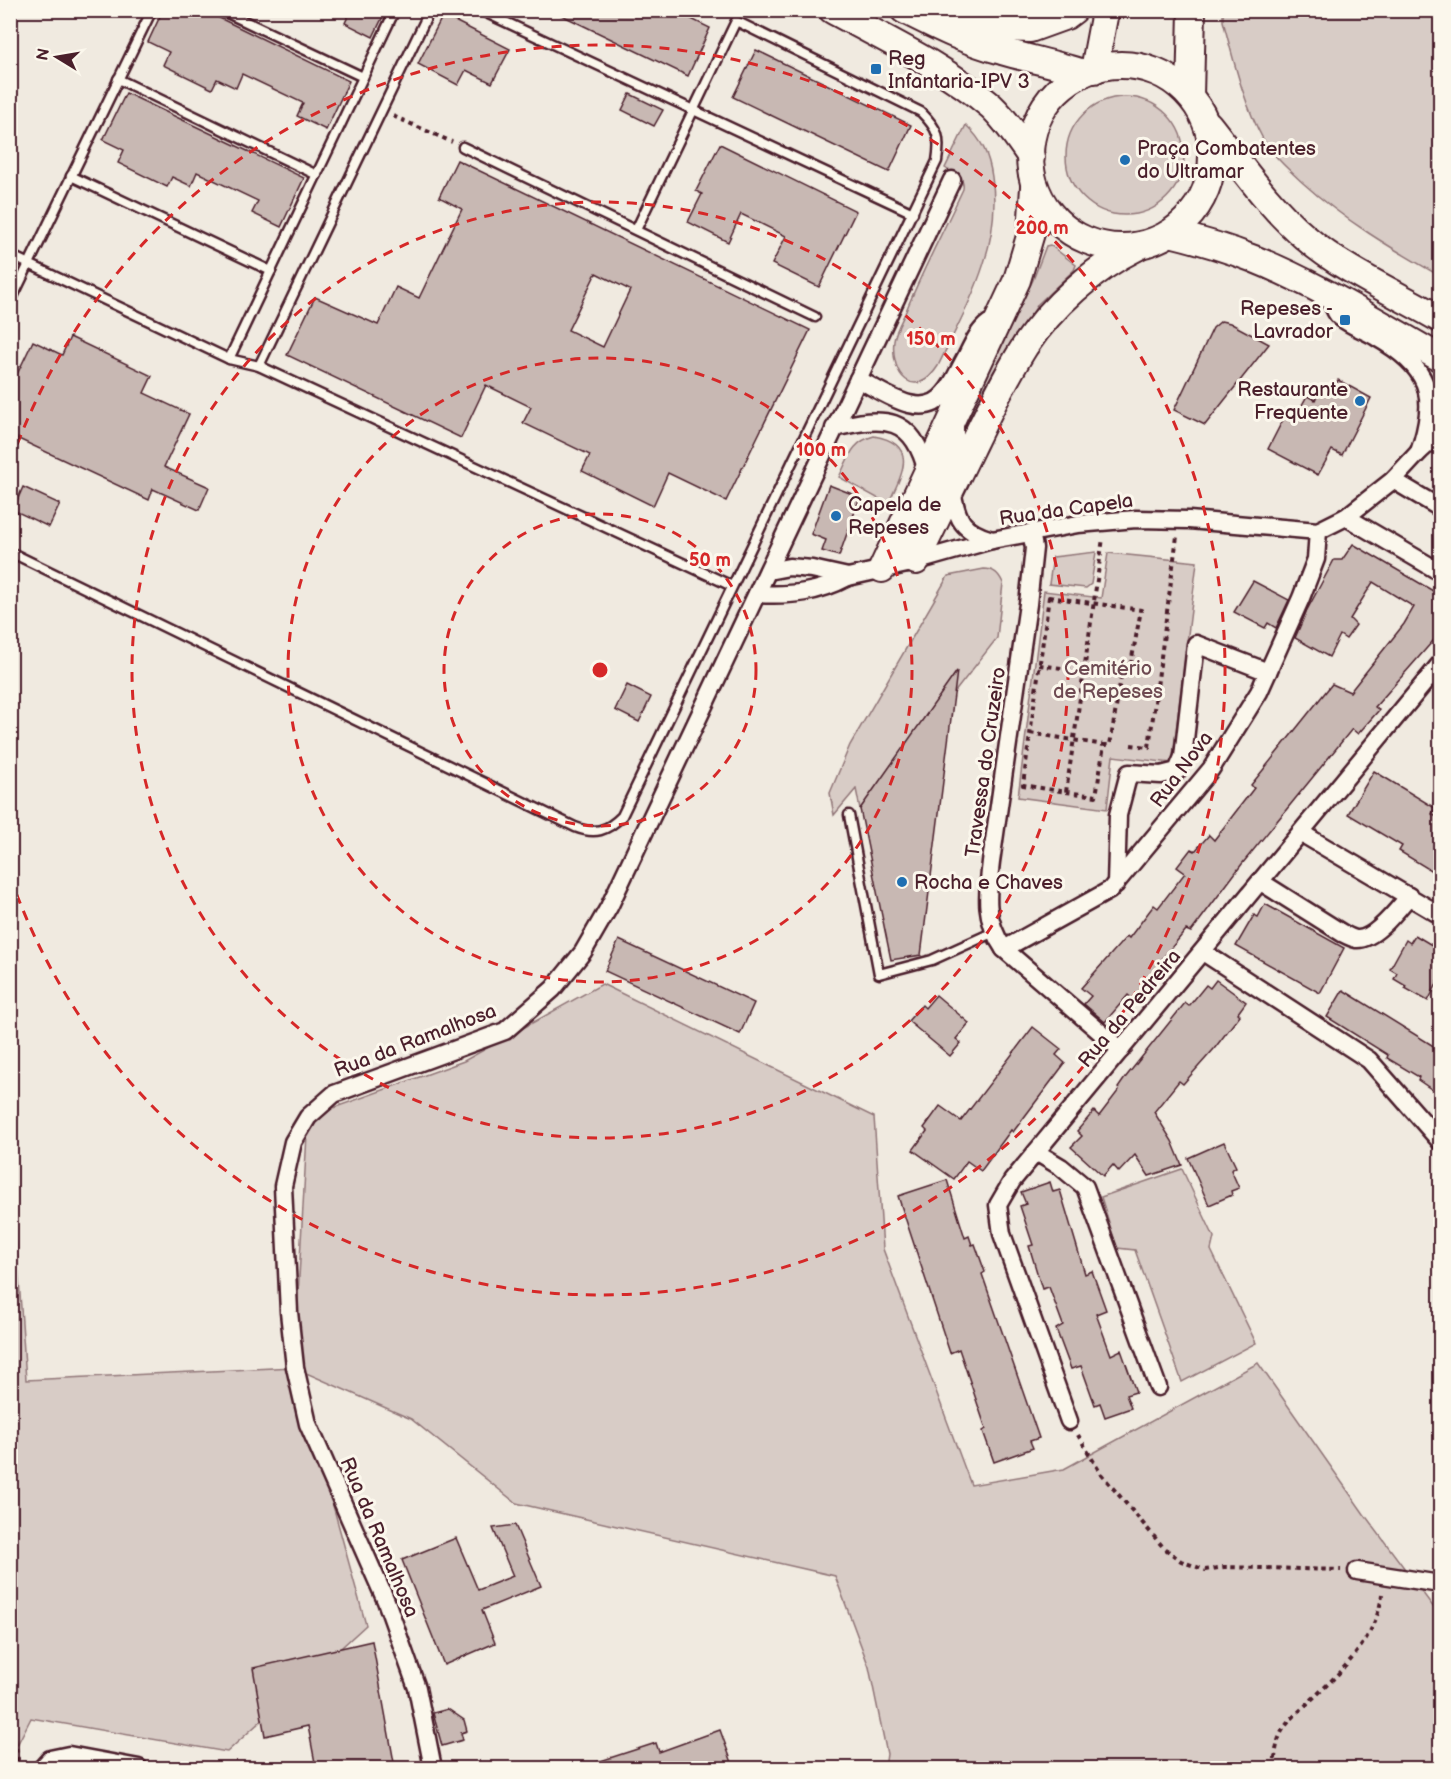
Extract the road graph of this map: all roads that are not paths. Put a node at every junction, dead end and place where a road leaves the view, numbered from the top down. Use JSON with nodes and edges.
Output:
{"nodes":[{"id":1,"x":152,"y":10,"type":"edge"},
{"id":2,"x":221,"y":10,"type":"edge"},
{"id":3,"x":395,"y":10,"type":"edge"},
{"id":4,"x":430,"y":10,"type":"edge"},
{"id":5,"x":480,"y":10,"type":"edge"},
{"id":6,"x":832,"y":10,"type":"edge"},
{"id":7,"x":904,"y":10,"type":"edge"},
{"id":8,"x":1074,"y":10,"type":"edge"},
{"id":9,"x":1107,"y":10,"type":"edge"},
{"id":10,"x":1192,"y":10,"type":"edge"},
{"id":11,"x":938,"y":27,"type":"junction"},
{"id":12,"x":1088,"y":71,"type":"junction"},
{"id":13,"x":363,"y":77,"type":"junction"},
{"id":14,"x":118,"y":79,"type":"junction"},
{"id":15,"x":1190,"y":96,"type":"junction"},
{"id":16,"x":695,"y":110,"type":"junction"},
{"id":17,"x":1206,"y":121,"type":"junction"},
{"id":18,"x":463,"y":147,"type":"road end"},
{"id":19,"x":1031,"y":157,"type":"junction"},
{"id":20,"x":317,"y":175,"type":"junction"},
{"id":21,"x":71,"y":176,"type":"junction"},
{"id":22,"x":952,"y":180,"type":"dead end"},
{"id":23,"x":1035,"y":184,"type":"junction"},
{"id":24,"x":913,"y":213,"type":"junction"},
{"id":25,"x":636,"y":230,"type":"junction"},
{"id":26,"x":1170,"y":233,"type":"junction"},
{"id":27,"x":1141,"y":245,"type":"junction"},
{"id":28,"x":10,"y":255,"type":"edge"},
{"id":29,"x":29,"y":265,"type":"junction"},
{"id":30,"x":271,"y":271,"type":"junction"},
{"id":31,"x":1328,"y":295,"type":"junction"},
{"id":32,"x":10,"y":303,"type":"edge"},
{"id":33,"x":1002,"y":313,"type":"junction"},
{"id":34,"x":815,"y":317,"type":"dead end"},
{"id":35,"x":1440,"y":319,"type":"edge"},
{"id":36,"x":1440,"y":358,"type":"edge"},
{"id":37,"x":229,"y":359,"type":"junction"},
{"id":38,"x":259,"y":366,"type":"junction"},
{"id":39,"x":858,"y":379,"type":"junction"},
{"id":40,"x":955,"y":413,"type":"junction"},
{"id":41,"x":834,"y":428,"type":"junction"},
{"id":42,"x":1440,"y":433,"type":"edge"},
{"id":43,"x":1419,"y":452,"type":"junction"},
{"id":44,"x":927,"y":472,"type":"junction"},
{"id":45,"x":1393,"y":480,"type":"junction"},
{"id":46,"x":951,"y":488,"type":"junction"},
{"id":47,"x":1440,"y":508,"type":"edge"},
{"id":48,"x":1346,"y":516,"type":"junction"},
{"id":49,"x":1318,"y":531,"type":"junction"},
{"id":50,"x":1031,"y":532,"type":"junction"},
{"id":51,"x":993,"y":540,"type":"junction"},
{"id":52,"x":10,"y":552,"type":"edge"},
{"id":53,"x":911,"y":562,"type":"junction"},
{"id":54,"x":882,"y":569,"type":"junction"},
{"id":55,"x":768,"y":571,"type":"junction"},
{"id":56,"x":1440,"y":572,"type":"edge"},
{"id":57,"x":848,"y":576,"type":"junction"},
{"id":58,"x":732,"y":586,"type":"junction"},
{"id":59,"x":757,"y":594,"type":"junction"},
{"id":60,"x":1440,"y":664,"type":"edge"},
{"id":61,"x":1268,"y":672,"type":"junction"},
{"id":62,"x":849,"y":815,"type":"dead end"},
{"id":63,"x":1301,"y":833,"type":"junction"},
{"id":64,"x":1261,"y":882,"type":"junction"},
{"id":65,"x":1116,"y":884,"type":"junction"},
{"id":66,"x":1408,"y":897,"type":"junction"},
{"id":67,"x":1440,"y":915,"type":"edge"},
{"id":68,"x":994,"y":932,"type":"junction"},
{"id":69,"x":1004,"y":949,"type":"junction"},
{"id":70,"x":1203,"y":952,"type":"junction"},
{"id":71,"x":1121,"y":1050,"type":"junction"},
{"id":72,"x":1440,"y":1141,"type":"edge"},
{"id":73,"x":1036,"y":1152,"type":"junction"},
{"id":74,"x":1158,"y":1387,"type":"dead end"},
{"id":75,"x":1069,"y":1421,"type":"road end"},
{"id":76,"x":1357,"y":1571,"type":"road end"},
{"id":77,"x":1440,"y":1584,"type":"edge"},
{"id":78,"x":42,"y":1768,"type":"edge"},
{"id":79,"x":139,"y":1768,"type":"edge"},
{"id":80,"x":433,"y":1768,"type":"edge"}],
"edges":[{"from":1,"to":14,"type":"lane"},
{"from":2,"to":13,"type":"lane"},
{"from":3,"to":13,"type":"lane"},
{"from":4,"to":38,"type":"lane"},
{"from":5,"to":16,"type":"lane"},
{"from":6,"to":19,"type":"main road"},
{"from":7,"to":11,"type":"main road"},
{"from":8,"to":11,"type":"main road"},
{"from":9,"to":12,"type":"main road"},
{"from":10,"to":15,"type":"main road"},
{"from":11,"to":12,"type":"main road"},
{"from":12,"to":15,"type":"main road"},
{"from":12,"to":19,"type":"main road"},
{"from":13,"to":20,"type":"lane"},
{"from":14,"to":20,"type":"lane"},
{"from":14,"to":21,"type":"lane"},
{"from":15,"to":17,"type":"main road"},
{"from":16,"to":24,"type":"lane"},
{"from":16,"to":24,"type":"lane"},
{"from":16,"to":25,"type":"lane"},
{"from":17,"to":26,"type":"main road"},
{"from":17,"to":35,"type":"main road"},
{"from":18,"to":25,"type":"lane"},
{"from":19,"to":23,"type":"main road"},
{"from":20,"to":30,"type":"lane"},
{"from":21,"to":29,"type":"lane"},
{"from":21,"to":30,"type":"lane"},
{"from":22,"to":39,"type":"street","name":"Rua da Ramalhosa"},
{"from":23,"to":27,"type":"main road"},
{"from":23,"to":33,"type":"main road"},
{"from":24,"to":58,"type":"lane"},
{"from":25,"to":34,"type":"lane"},
{"from":26,"to":27,"type":"main road"},
{"from":26,"to":31,"type":"main road"},
{"from":27,"to":46,"type":"main road"},
{"from":28,"to":29,"type":"lane"},
{"from":29,"to":32,"type":"lane"},
{"from":29,"to":37,"type":"lane"},
{"from":30,"to":37,"type":"lane"},
{"from":31,"to":36,"type":"main road"},
{"from":31,"to":43,"type":"street"},
{"from":33,"to":39,"type":"street"},
{"from":33,"to":40,"type":"main road"},
{"from":37,"to":38,"type":"lane"},
{"from":38,"to":58,"type":"lane"},
{"from":39,"to":41,"type":"street","name":"Rua da Ramalhosa"},
{"from":40,"to":44,"type":"main road"},
{"from":40,"to":53,"type":"street"},
{"from":41,"to":44,"type":"street"},
{"from":41,"to":55,"type":"street","name":"Rua da Ramalhosa"},
{"from":42,"to":43,"type":"street"},
{"from":43,"to":45,"type":"street"},
{"from":44,"to":54,"type":"main road"},
{"from":45,"to":47,"type":"street"},
{"from":45,"to":48,"type":"street"},
{"from":46,"to":51,"type":"street"},
{"from":46,"to":53,"type":"main road"},
{"from":48,"to":49,"type":"street"},
{"from":48,"to":56,"type":"street"},
{"from":49,"to":50,"type":"street","name":"Rua da Capela"},
{"from":49,"to":61,"type":"street","name":"Rua Nova"},
{"from":50,"to":51,"type":"street","name":"Rua da Capela"},
{"from":50,"to":68,"type":"street","name":"Travessa do Cruzeiro"},
{"from":51,"to":53,"type":"street","name":"Rua da Capela"},
{"from":52,"to":58,"type":"lane"},
{"from":53,"to":54,"type":"street","name":"Rua da Capela"},
{"from":54,"to":57,"type":"street","name":"Rua da Capela"},
{"from":55,"to":57,"type":"street","name":"Rua da Capela"},
{"from":55,"to":59,"type":"street","name":"Rua da Ramalhosa"},
{"from":57,"to":59,"type":"street"},
{"from":59,"to":80,"type":"street","name":"Rua da Ramalhosa"},
{"from":60,"to":63,"type":"street","name":"Rua da Pedreira"},
{"from":61,"to":65,"type":"street","name":"Rua Nova"},
{"from":61,"to":65,"type":"street","name":"Rua Nova"},
{"from":62,"to":68,"type":"lane"},
{"from":63,"to":64,"type":"street","name":"Rua da Pedreira"},
{"from":63,"to":66,"type":"street"},
{"from":64,"to":66,"type":"street"},
{"from":64,"to":70,"type":"street","name":"Rua da Pedreira"},
{"from":65,"to":69,"type":"street","name":"Rua Nova"},
{"from":66,"to":67,"type":"street"},
{"from":68,"to":69,"type":"street","name":"Travessa do Cruzeiro"},
{"from":69,"to":71,"type":"street","name":"Travessa do Cruzeiro"},
{"from":70,"to":71,"type":"street","name":"Rua da Pedreira"},
{"from":70,"to":72,"type":"street"},
{"from":71,"to":73,"type":"street","name":"Rua da Pedreira"},
{"from":73,"to":74,"type":"street"},
{"from":73,"to":75,"type":"street","name":"Rua da Pedreira"},
{"from":76,"to":77,"type":"street"},
{"from":78,"to":79,"type":"street"}]}
